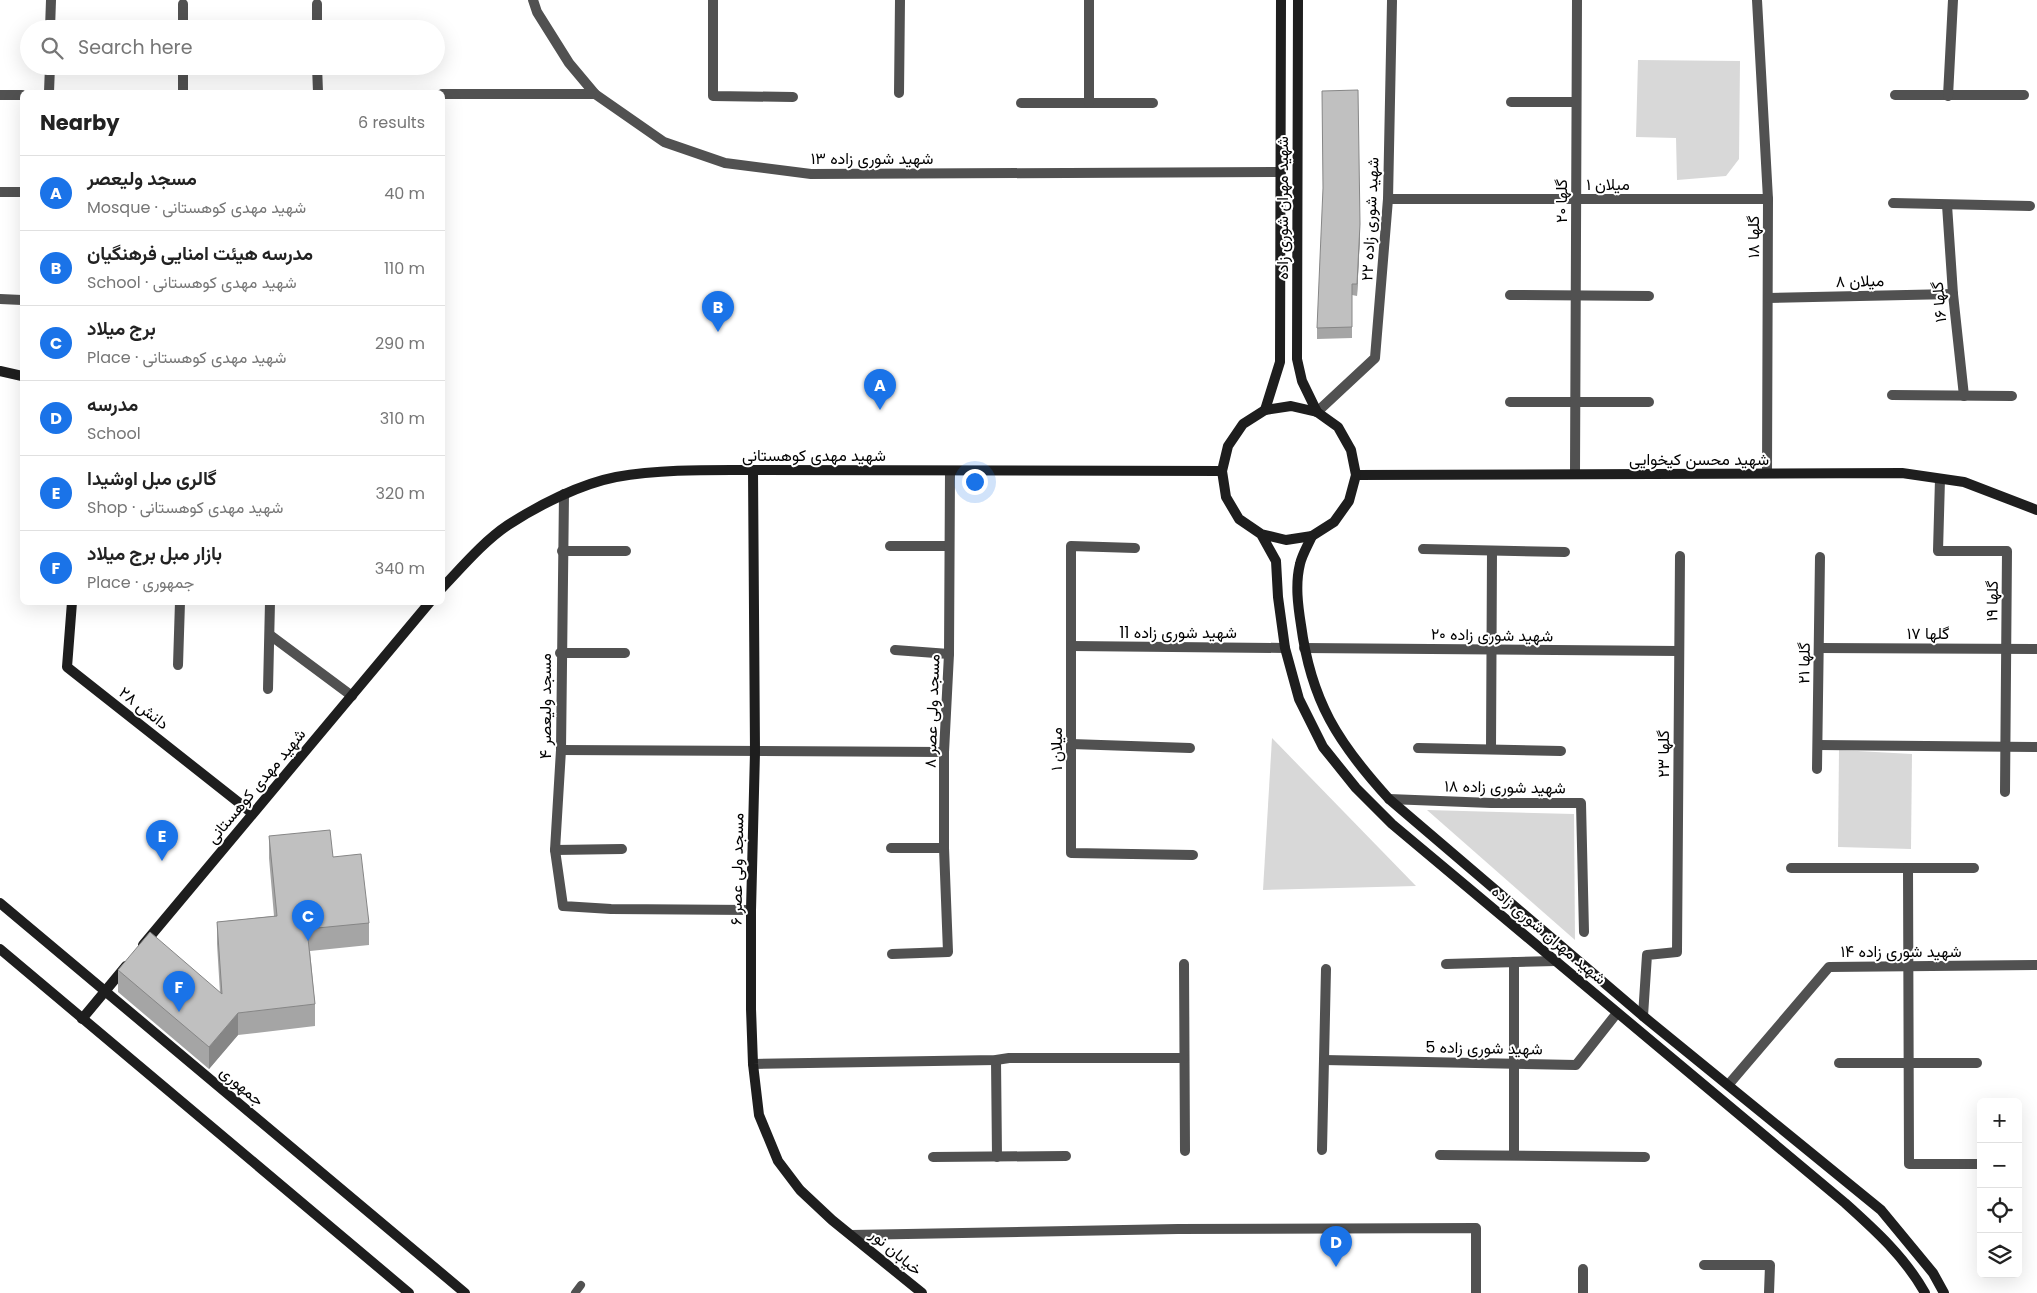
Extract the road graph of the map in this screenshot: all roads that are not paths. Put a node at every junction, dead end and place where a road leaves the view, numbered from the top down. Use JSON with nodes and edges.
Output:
{"nodes":[{"id":1,"x":51,"y":0,"type":"edge"},
{"id":2,"x":533,"y":0,"type":"edge"},
{"id":3,"x":713,"y":0,"type":"edge"},
{"id":4,"x":900,"y":0,"type":"edge"},
{"id":5,"x":1089,"y":0,"type":"edge"},
{"id":6,"x":1281,"y":0,"type":"edge"},
{"id":7,"x":1298,"y":0,"type":"edge"},
{"id":8,"x":1576,"y":0,"type":"edge"},
{"id":9,"x":1758,"y":0,"type":"edge"},
{"id":10,"x":1953,"y":0,"type":"edge"},
{"id":11,"x":1392,"y":1,"type":"edge"},
{"id":12,"x":183,"y":4,"type":"dead end"},
{"id":13,"x":317,"y":4,"type":"dead end"},
{"id":14,"x":50,"y":20,"type":"edge"},
{"id":15,"x":183,"y":20,"type":"edge"},
{"id":16,"x":317,"y":20,"type":"edge"},
{"id":17,"x":50,"y":75,"type":"edge"},
{"id":18,"x":183,"y":75,"type":"edge"},
{"id":19,"x":318,"y":75,"type":"edge"},
{"id":20,"x":49,"y":90,"type":"edge"},
{"id":21,"x":183,"y":90,"type":"edge"},
{"id":22,"x":318,"y":90,"type":"edge"},
{"id":23,"x":899,"y":93,"type":"dead end"},
{"id":24,"x":445,"y":94,"type":"edge"},
{"id":25,"x":595,"y":94,"type":"junction"},
{"id":26,"x":0,"y":95,"type":"edge"},
{"id":27,"x":20,"y":95,"type":"edge"},
{"id":28,"x":1895,"y":95,"type":"dead end"},
{"id":29,"x":2024,"y":95,"type":"dead end"},
{"id":30,"x":1948,"y":96,"type":"junction"},
{"id":31,"x":792,"y":97,"type":"dead end"},
{"id":32,"x":1511,"y":102,"type":"dead end"},
{"id":33,"x":1576,"y":102,"type":"junction"},
{"id":34,"x":1021,"y":103,"type":"dead end"},
{"id":35,"x":1089,"y":103,"type":"junction"},
{"id":36,"x":1153,"y":103,"type":"dead end"},
{"id":37,"x":1280,"y":172,"type":"junction"},
{"id":38,"x":1298,"y":172,"type":"junction"},
{"id":39,"x":0,"y":192,"type":"edge"},
{"id":40,"x":20,"y":192,"type":"edge"},
{"id":41,"x":1388,"y":198,"type":"junction"},
{"id":42,"x":1768,"y":198,"type":"junction"},
{"id":43,"x":1576,"y":199,"type":"junction"},
{"id":44,"x":1893,"y":203,"type":"dead end"},
{"id":45,"x":1947,"y":205,"type":"junction"},
{"id":46,"x":2030,"y":206,"type":"dead end"},
{"id":47,"x":1953,"y":294,"type":"junction"},
{"id":48,"x":1510,"y":295,"type":"dead end"},
{"id":49,"x":1576,"y":295,"type":"junction"},
{"id":50,"x":1649,"y":296,"type":"dead end"},
{"id":51,"x":1768,"y":298,"type":"junction"},
{"id":52,"x":0,"y":299,"type":"edge"},
{"id":53,"x":20,"y":300,"type":"edge"},
{"id":54,"x":0,"y":371,"type":"edge"},
{"id":55,"x":20,"y":376,"type":"edge"},
{"id":56,"x":1892,"y":396,"type":"dead end"},
{"id":57,"x":1964,"y":396,"type":"junction"},
{"id":58,"x":2012,"y":396,"type":"dead end"},
{"id":59,"x":1510,"y":402,"type":"dead end"},
{"id":60,"x":1576,"y":402,"type":"junction"},
{"id":61,"x":1649,"y":402,"type":"dead end"},
{"id":62,"x":1265,"y":410,"type":"junction"},
{"id":63,"x":1316,"y":412,"type":"junction"},
{"id":64,"x":753,"y":470,"type":"junction"},
{"id":65,"x":950,"y":471,"type":"junction"},
{"id":66,"x":1222,"y":471,"type":"junction"},
{"id":67,"x":1575,"y":474,"type":"junction"},
{"id":68,"x":1767,"y":474,"type":"junction"},
{"id":69,"x":1356,"y":475,"type":"junction"},
{"id":70,"x":1940,"y":479,"type":"junction"},
{"id":71,"x":564,"y":494,"type":"junction"},
{"id":72,"x":2037,"y":510,"type":"edge"},
{"id":73,"x":1261,"y":534,"type":"junction"},
{"id":74,"x":1312,"y":536,"type":"junction"},
{"id":75,"x":890,"y":546,"type":"dead end"},
{"id":76,"x":949,"y":546,"type":"junction"},
{"id":77,"x":1135,"y":548,"type":"dead end"},
{"id":78,"x":1423,"y":550,"type":"dead end"},
{"id":79,"x":562,"y":551,"type":"junction"},
{"id":80,"x":626,"y":551,"type":"dead end"},
{"id":81,"x":1492,"y":551,"type":"junction"},
{"id":82,"x":1565,"y":552,"type":"dead end"},
{"id":83,"x":1680,"y":556,"type":"dead end"},
{"id":84,"x":1820,"y":557,"type":"dead end"},
{"id":85,"x":445,"y":585,"type":"edge"},
{"id":86,"x":72,"y":605,"type":"edge"},
{"id":87,"x":180,"y":605,"type":"edge"},
{"id":88,"x":270,"y":605,"type":"edge"},
{"id":89,"x":428,"y":605,"type":"edge"},
{"id":90,"x":270,"y":636,"type":"junction"},
{"id":91,"x":1072,"y":646,"type":"junction"},
{"id":92,"x":1284,"y":648,"type":"junction"},
{"id":93,"x":1304,"y":648,"type":"junction"},
{"id":94,"x":1819,"y":648,"type":"junction"},
{"id":95,"x":2006,"y":649,"type":"junction"},
{"id":96,"x":2037,"y":649,"type":"edge"},
{"id":97,"x":895,"y":650,"type":"dead end"},
{"id":98,"x":1492,"y":650,"type":"junction"},
{"id":99,"x":1679,"y":652,"type":"junction"},
{"id":100,"x":560,"y":653,"type":"junction"},
{"id":101,"x":625,"y":653,"type":"dead end"},
{"id":102,"x":949,"y":654,"type":"junction"},
{"id":103,"x":178,"y":665,"type":"dead end"},
{"id":104,"x":268,"y":689,"type":"dead end"},
{"id":105,"x":352,"y":696,"type":"junction"},
{"id":106,"x":1071,"y":744,"type":"junction"},
{"id":107,"x":1818,"y":745,"type":"junction"},
{"id":108,"x":2006,"y":746,"type":"junction"},
{"id":109,"x":2037,"y":747,"type":"edge"},
{"id":110,"x":1190,"y":748,"type":"dead end"},
{"id":111,"x":1418,"y":748,"type":"dead end"},
{"id":112,"x":1491,"y":749,"type":"junction"},
{"id":113,"x":561,"y":750,"type":"junction"},
{"id":114,"x":1561,"y":750,"type":"dead end"},
{"id":115,"x":755,"y":752,"type":"junction"},
{"id":116,"x":944,"y":752,"type":"junction"},
{"id":117,"x":1817,"y":769,"type":"dead end"},
{"id":118,"x":2005,"y":792,"type":"dead end"},
{"id":119,"x":1389,"y":799,"type":"junction"},
{"id":120,"x":252,"y":813,"type":"junction"},
{"id":121,"x":891,"y":848,"type":"dead end"},
{"id":122,"x":944,"y":848,"type":"junction"},
{"id":123,"x":622,"y":849,"type":"dead end"},
{"id":124,"x":555,"y":850,"type":"junction"},
{"id":125,"x":1193,"y":856,"type":"dead end"},
{"id":126,"x":1791,"y":868,"type":"dead end"},
{"id":127,"x":1908,"y":868,"type":"junction"},
{"id":128,"x":1974,"y":868,"type":"dead end"},
{"id":129,"x":0,"y":903,"type":"edge"},
{"id":130,"x":751,"y":910,"type":"junction"},
{"id":131,"x":1584,"y":932,"type":"dead end"},
{"id":132,"x":0,"y":949,"type":"edge"},
{"id":133,"x":892,"y":954,"type":"dead end"},
{"id":134,"x":1556,"y":961,"type":"junction"},
{"id":135,"x":1514,"y":962,"type":"junction"},
{"id":136,"x":1184,"y":964,"type":"dead end"},
{"id":137,"x":1446,"y":964,"type":"dead end"},
{"id":138,"x":2037,"y":965,"type":"edge"},
{"id":139,"x":1908,"y":966,"type":"junction"},
{"id":140,"x":1326,"y":970,"type":"dead end"},
{"id":141,"x":106,"y":991,"type":"junction"},
{"id":142,"x":1618,"y":1013,"type":"junction"},
{"id":143,"x":1643,"y":1016,"type":"junction"},
{"id":144,"x":82,"y":1018,"type":"junction"},
{"id":145,"x":1184,"y":1058,"type":"junction"},
{"id":146,"x":996,"y":1060,"type":"junction"},
{"id":147,"x":1324,"y":1060,"type":"junction"},
{"id":148,"x":1839,"y":1063,"type":"dead end"},
{"id":149,"x":1909,"y":1063,"type":"junction"},
{"id":150,"x":1978,"y":1063,"type":"dead end"},
{"id":151,"x":754,"y":1064,"type":"junction"},
{"id":152,"x":1514,"y":1064,"type":"junction"},
{"id":153,"x":1728,"y":1084,"type":"junction"},
{"id":154,"x":1322,"y":1150,"type":"dead end"},
{"id":155,"x":1185,"y":1151,"type":"dead end"},
{"id":156,"x":1440,"y":1155,"type":"dead end"},
{"id":157,"x":1066,"y":1156,"type":"dead end"},
{"id":158,"x":1514,"y":1156,"type":"junction"},
{"id":159,"x":932,"y":1157,"type":"dead end"},
{"id":160,"x":996,"y":1157,"type":"junction"},
{"id":161,"x":1645,"y":1157,"type":"dead end"},
{"id":162,"x":1977,"y":1164,"type":"dead end"},
{"id":163,"x":851,"y":1234,"type":"junction"},
{"id":164,"x":1704,"y":1265,"type":"dead end"},
{"id":165,"x":1583,"y":1269,"type":"dead end"},
{"id":166,"x":581,"y":1285,"type":"dead end"},
{"id":167,"x":409,"y":1293,"type":"edge"},
{"id":168,"x":465,"y":1293,"type":"edge"},
{"id":169,"x":575,"y":1293,"type":"edge"},
{"id":170,"x":922,"y":1293,"type":"edge"},
{"id":171,"x":1476,"y":1293,"type":"edge"},
{"id":172,"x":1583,"y":1293,"type":"edge"},
{"id":173,"x":1769,"y":1293,"type":"edge"},
{"id":174,"x":1925,"y":1293,"type":"edge"},
{"id":175,"x":1944,"y":1293,"type":"edge"}],
"edges":[{"from":1,"to":14,"type":"street"},
{"from":2,"to":25,"type":"street","name":"شهید شوری زاده ۱۳"},
{"from":3,"to":31,"type":"street"},
{"from":4,"to":23,"type":"street"},
{"from":5,"to":35,"type":"street"},
{"from":6,"to":37,"type":"street","name":"شهید مهران شوری زاده"},
{"from":7,"to":38,"type":"street","name":"شهید مهران شوری زاده"},
{"from":8,"to":33,"type":"street","name":"گلها ۲۰"},
{"from":9,"to":42,"type":"street","name":"گلها ۱۸"},
{"from":10,"to":30,"type":"street"},
{"from":11,"to":41,"type":"street","name":"شهید شوری زاده ۲۲"},
{"from":12,"to":15,"type":"street"},
{"from":13,"to":16,"type":"street"},
{"from":17,"to":20,"type":"street"},
{"from":18,"to":21,"type":"street"},
{"from":19,"to":22,"type":"street"},
{"from":24,"to":25,"type":"street"},
{"from":25,"to":37,"type":"street","name":"شهید شوری زاده ۱۳"},
{"from":26,"to":27,"type":"street"},
{"from":28,"to":30,"type":"street"},
{"from":29,"to":30,"type":"street"},
{"from":32,"to":33,"type":"street"},
{"from":33,"to":43,"type":"street","name":"گلها ۲۰"},
{"from":34,"to":35,"type":"street"},
{"from":35,"to":36,"type":"street"},
{"from":37,"to":38,"type":"street"},
{"from":37,"to":62,"type":"street","name":"شهید مهران شوری زاده"},
{"from":38,"to":63,"type":"street","name":"شهید مهران شوری زاده"},
{"from":39,"to":40,"type":"street"},
{"from":41,"to":43,"type":"street","name":"میلان ۱"},
{"from":41,"to":63,"type":"street","name":"شهید شوری زاده ۲۲"},
{"from":42,"to":43,"type":"street","name":"میلان ۱"},
{"from":42,"to":51,"type":"street","name":"گلها ۱۸"},
{"from":43,"to":49,"type":"street","name":"گلها ۲۰"},
{"from":44,"to":45,"type":"street"},
{"from":45,"to":46,"type":"street"},
{"from":45,"to":47,"type":"street","name":"گلها ۱۶"},
{"from":47,"to":51,"type":"street","name":"میلان ۸"},
{"from":47,"to":57,"type":"street","name":"گلها ۱۶"},
{"from":48,"to":49,"type":"street"},
{"from":49,"to":50,"type":"street"},
{"from":49,"to":60,"type":"street","name":"گلها ۲۰"},
{"from":51,"to":68,"type":"street","name":"گلها ۱۸"},
{"from":52,"to":53,"type":"street"},
{"from":54,"to":55,"type":"street"},
{"from":56,"to":57,"type":"street"},
{"from":57,"to":58,"type":"street"},
{"from":59,"to":60,"type":"street"},
{"from":60,"to":61,"type":"street"},
{"from":60,"to":67,"type":"street","name":"گلها ۲۰"},
{"from":62,"to":63,"type":"street"},
{"from":62,"to":66,"type":"street"},
{"from":63,"to":69,"type":"street"},
{"from":64,"to":65,"type":"street","name":"شهید مهدی کوهستانی"},
{"from":64,"to":71,"type":"street","name":"شهید مهدی کوهستانی"},
{"from":64,"to":115,"type":"street","name":"مسجد ولی عصر ۶"},
{"from":65,"to":66,"type":"street","name":"شهید مهدی کوهستانی"},
{"from":65,"to":76,"type":"street","name":"مسجد ولی عصر ۸"},
{"from":66,"to":73,"type":"street"},
{"from":67,"to":68,"type":"street","name":"شهید محسن کیخوایی"},
{"from":67,"to":69,"type":"street","name":"شهید محسن کیخوایی"},
{"from":68,"to":70,"type":"street","name":"شهید محسن کیخوایی"},
{"from":69,"to":74,"type":"street"},
{"from":70,"to":72,"type":"street","name":"شهید محسن کیخوایی"},
{"from":70,"to":95,"type":"street","name":"گلها ۱۹"},
{"from":71,"to":79,"type":"street","name":"مسجد ولیعصر ۴"},
{"from":71,"to":85,"type":"street","name":"شهید مهدی کوهستانی"},
{"from":73,"to":74,"type":"street"},
{"from":73,"to":92,"type":"street","name":"شهید مهران شوری زاده"},
{"from":74,"to":93,"type":"street","name":"شهید مهران شوری زاده"},
{"from":75,"to":76,"type":"street"},
{"from":76,"to":102,"type":"street","name":"مسجد ولی عصر ۸"},
{"from":77,"to":91,"type":"street","name":"میلان ۱"},
{"from":78,"to":81,"type":"street"},
{"from":79,"to":80,"type":"street"},
{"from":79,"to":100,"type":"street","name":"مسجد ولیعصر ۴"},
{"from":81,"to":82,"type":"street"},
{"from":81,"to":98,"type":"street"},
{"from":83,"to":99,"type":"street","name":"گلها ۲۳"},
{"from":84,"to":94,"type":"street","name":"گلها ۲۱"},
{"from":86,"to":120,"type":"street","name":"دانش ۲۸"},
{"from":87,"to":103,"type":"street"},
{"from":88,"to":90,"type":"street"},
{"from":89,"to":105,"type":"street","name":"شهید مهدی کوهستانی"},
{"from":90,"to":104,"type":"street"},
{"from":90,"to":105,"type":"street"},
{"from":91,"to":92,"type":"street","name":"شهید شوری زاده 11"},
{"from":91,"to":106,"type":"street","name":"میلان ۱"},
{"from":92,"to":134,"type":"street","name":"شهید مهران شوری زاده"},
{"from":93,"to":98,"type":"street","name":"شهید شوری زاده ۲۰"},
{"from":93,"to":119,"type":"street","name":"شهید مهران شوری زاده"},
{"from":94,"to":95,"type":"street","name":"گلها ۱۷"},
{"from":94,"to":107,"type":"street","name":"گلها ۲۱"},
{"from":95,"to":96,"type":"street","name":"گلها ۱۷"},
{"from":95,"to":108,"type":"street","name":"گلها ۱۹"},
{"from":97,"to":102,"type":"street"},
{"from":98,"to":99,"type":"street","name":"شهید شوری زاده ۲۰"},
{"from":98,"to":112,"type":"street"},
{"from":99,"to":143,"type":"street","name":"گلها ۲۳"},
{"from":100,"to":101,"type":"street"},
{"from":100,"to":113,"type":"street","name":"مسجد ولیعصر ۴"},
{"from":102,"to":116,"type":"street","name":"مسجد ولی عصر ۸"},
{"from":105,"to":120,"type":"street","name":"شهید مهدی کوهستانی"},
{"from":106,"to":110,"type":"street"},
{"from":106,"to":125,"type":"street","name":"میلان ۱"},
{"from":107,"to":108,"type":"street"},
{"from":107,"to":117,"type":"street","name":"گلها ۲۱"},
{"from":108,"to":109,"type":"street"},
{"from":108,"to":118,"type":"street","name":"گلها ۱۹"},
{"from":111,"to":112,"type":"street"},
{"from":112,"to":114,"type":"street"},
{"from":113,"to":115,"type":"street"},
{"from":113,"to":124,"type":"street","name":"مسجد ولیعصر ۴"},
{"from":115,"to":116,"type":"street"},
{"from":115,"to":130,"type":"street","name":"مسجد ولی عصر ۶"},
{"from":116,"to":122,"type":"street","name":"مسجد ولی عصر ۸"},
{"from":119,"to":131,"type":"street","name":"شهید شوری زاده ۱۸"},
{"from":119,"to":143,"type":"street","name":"شهید مهران شوری زاده"},
{"from":120,"to":141,"type":"street","name":"شهید مهدی کوهستانی"},
{"from":121,"to":122,"type":"street"},
{"from":122,"to":133,"type":"street","name":"مسجد ولی عصر ۸"},
{"from":123,"to":124,"type":"street"},
{"from":124,"to":130,"type":"street","name":"مسجد ولیعصر ۴"},
{"from":126,"to":127,"type":"street"},
{"from":127,"to":128,"type":"street"},
{"from":127,"to":139,"type":"street"},
{"from":129,"to":141,"type":"street","name":"جمهوری"},
{"from":130,"to":151,"type":"street","name":"مسجد ولی عصر ۶"},
{"from":132,"to":144,"type":"street"},
{"from":134,"to":135,"type":"street"},
{"from":134,"to":142,"type":"street","name":"شهید مهران شوری زاده"},
{"from":135,"to":137,"type":"street"},
{"from":135,"to":152,"type":"street"},
{"from":136,"to":145,"type":"street"},
{"from":138,"to":139,"type":"street","name":"شهید شوری زاده ۱۴"},
{"from":139,"to":149,"type":"street"},
{"from":139,"to":153,"type":"street","name":"شهید شوری زاده ۱۴"},
{"from":140,"to":147,"type":"street"},
{"from":141,"to":144,"type":"street","name":"شهید مهدی کوهستانی"},
{"from":141,"to":168,"type":"street","name":"جمهوری"},
{"from":142,"to":152,"type":"street","name":"شهید شوری زاده 5"},
{"from":142,"to":174,"type":"street","name":"شهید مهران شوری زاده"},
{"from":143,"to":153,"type":"street","name":"شهید مهران شوری زاده"},
{"from":144,"to":167,"type":"street"},
{"from":145,"to":146,"type":"street"},
{"from":145,"to":155,"type":"street"},
{"from":146,"to":151,"type":"street"},
{"from":146,"to":160,"type":"street"},
{"from":147,"to":152,"type":"street","name":"شهید شوری زاده 5"},
{"from":147,"to":154,"type":"street"},
{"from":148,"to":149,"type":"street"},
{"from":149,"to":150,"type":"street"},
{"from":149,"to":162,"type":"street"},
{"from":151,"to":163,"type":"street","name":"مسجد ولی عصر ۶"},
{"from":152,"to":158,"type":"street"},
{"from":153,"to":175,"type":"street","name":"شهید مهران شوری زاده"},
{"from":156,"to":158,"type":"street"},
{"from":157,"to":160,"type":"street"},
{"from":158,"to":161,"type":"street"},
{"from":159,"to":160,"type":"street"},
{"from":163,"to":170,"type":"street","name":"خیابان نور"},
{"from":163,"to":171,"type":"street"},
{"from":164,"to":173,"type":"street"},
{"from":165,"to":172,"type":"street"},
{"from":166,"to":169,"type":"lane"}]}
